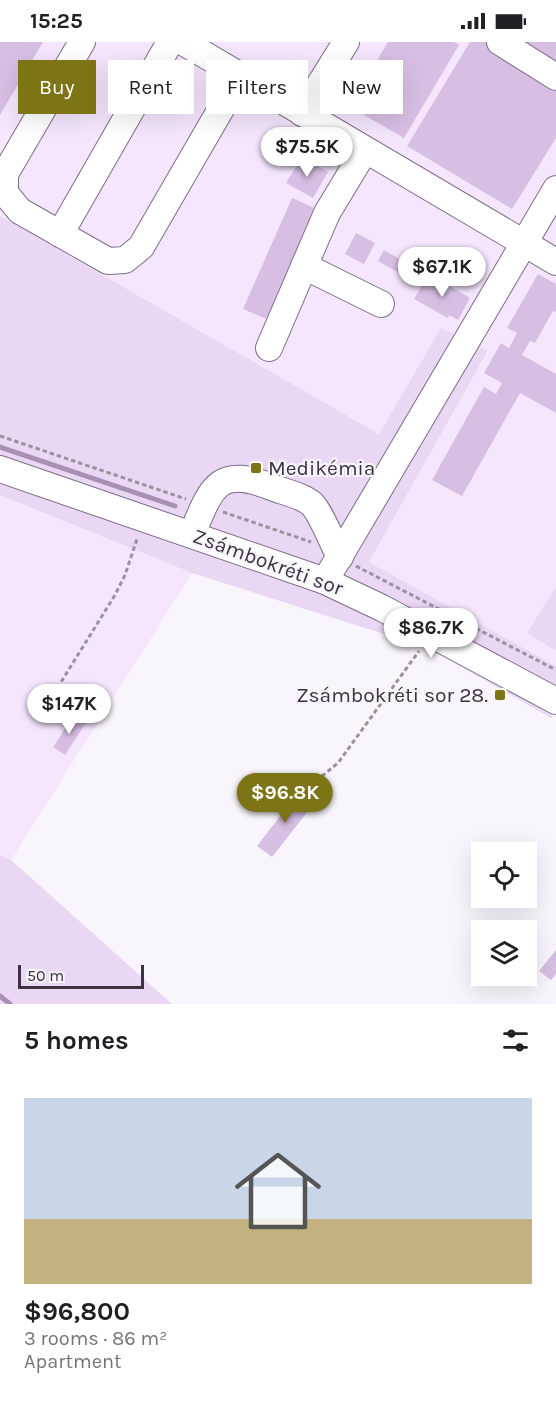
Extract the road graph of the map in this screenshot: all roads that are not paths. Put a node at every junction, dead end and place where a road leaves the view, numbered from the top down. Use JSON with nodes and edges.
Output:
{"nodes":[{"id":1,"x":82,"y":42,"type":"edge"},
{"id":2,"x":170,"y":42,"type":"edge"},
{"id":3,"x":183,"y":42,"type":"edge"},
{"id":4,"x":345,"y":42,"type":"edge"},
{"id":5,"x":500,"y":42,"type":"edge"},
{"id":6,"x":213,"y":60,"type":"edge"},
{"id":7,"x":556,"y":77,"type":"edge"},
{"id":8,"x":308,"y":103,"type":"edge"},
{"id":9,"x":218,"y":114,"type":"edge"},
{"id":10,"x":304,"y":114,"type":"edge"},
{"id":11,"x":365,"y":150,"type":"junction"},
{"id":12,"x":556,"y":189,"type":"edge"},
{"id":13,"x":60,"y":234,"type":"junction"},
{"id":14,"x":524,"y":244,"type":"junction"},
{"id":15,"x":556,"y":262,"type":"edge"},
{"id":16,"x":304,"y":266,"type":"junction"},
{"id":17,"x":381,"y":304,"type":"dead end"},
{"id":18,"x":269,"y":348,"type":"dead end"},
{"id":19,"x":0,"y":469,"type":"edge"},
{"id":20,"x":192,"y":534,"type":"junction"},
{"id":21,"x":340,"y":557,"type":"junction"},
{"id":22,"x":325,"y":581,"type":"junction"},
{"id":23,"x":556,"y":701,"type":"edge"}],
"edges":[{"from":1,"to":13,"type":"street"},
{"from":2,"to":13,"type":"street"},
{"from":3,"to":6,"type":"street"},
{"from":4,"to":8,"type":"street"},
{"from":5,"to":7,"type":"street"},
{"from":9,"to":13,"type":"street"},
{"from":10,"to":11,"type":"street"},
{"from":11,"to":14,"type":"street"},
{"from":11,"to":16,"type":"street"},
{"from":12,"to":14,"type":"street"},
{"from":14,"to":15,"type":"street"},
{"from":14,"to":21,"type":"street"},
{"from":16,"to":17,"type":"street"},
{"from":16,"to":18,"type":"street"},
{"from":19,"to":20,"type":"street","name":"Zsámbokréti sor"},
{"from":20,"to":21,"type":"street"},
{"from":20,"to":22,"type":"street","name":"Zsámbokréti sor"},
{"from":21,"to":22,"type":"street"},
{"from":22,"to":23,"type":"street","name":"Zsámbokréti sor"}]}
